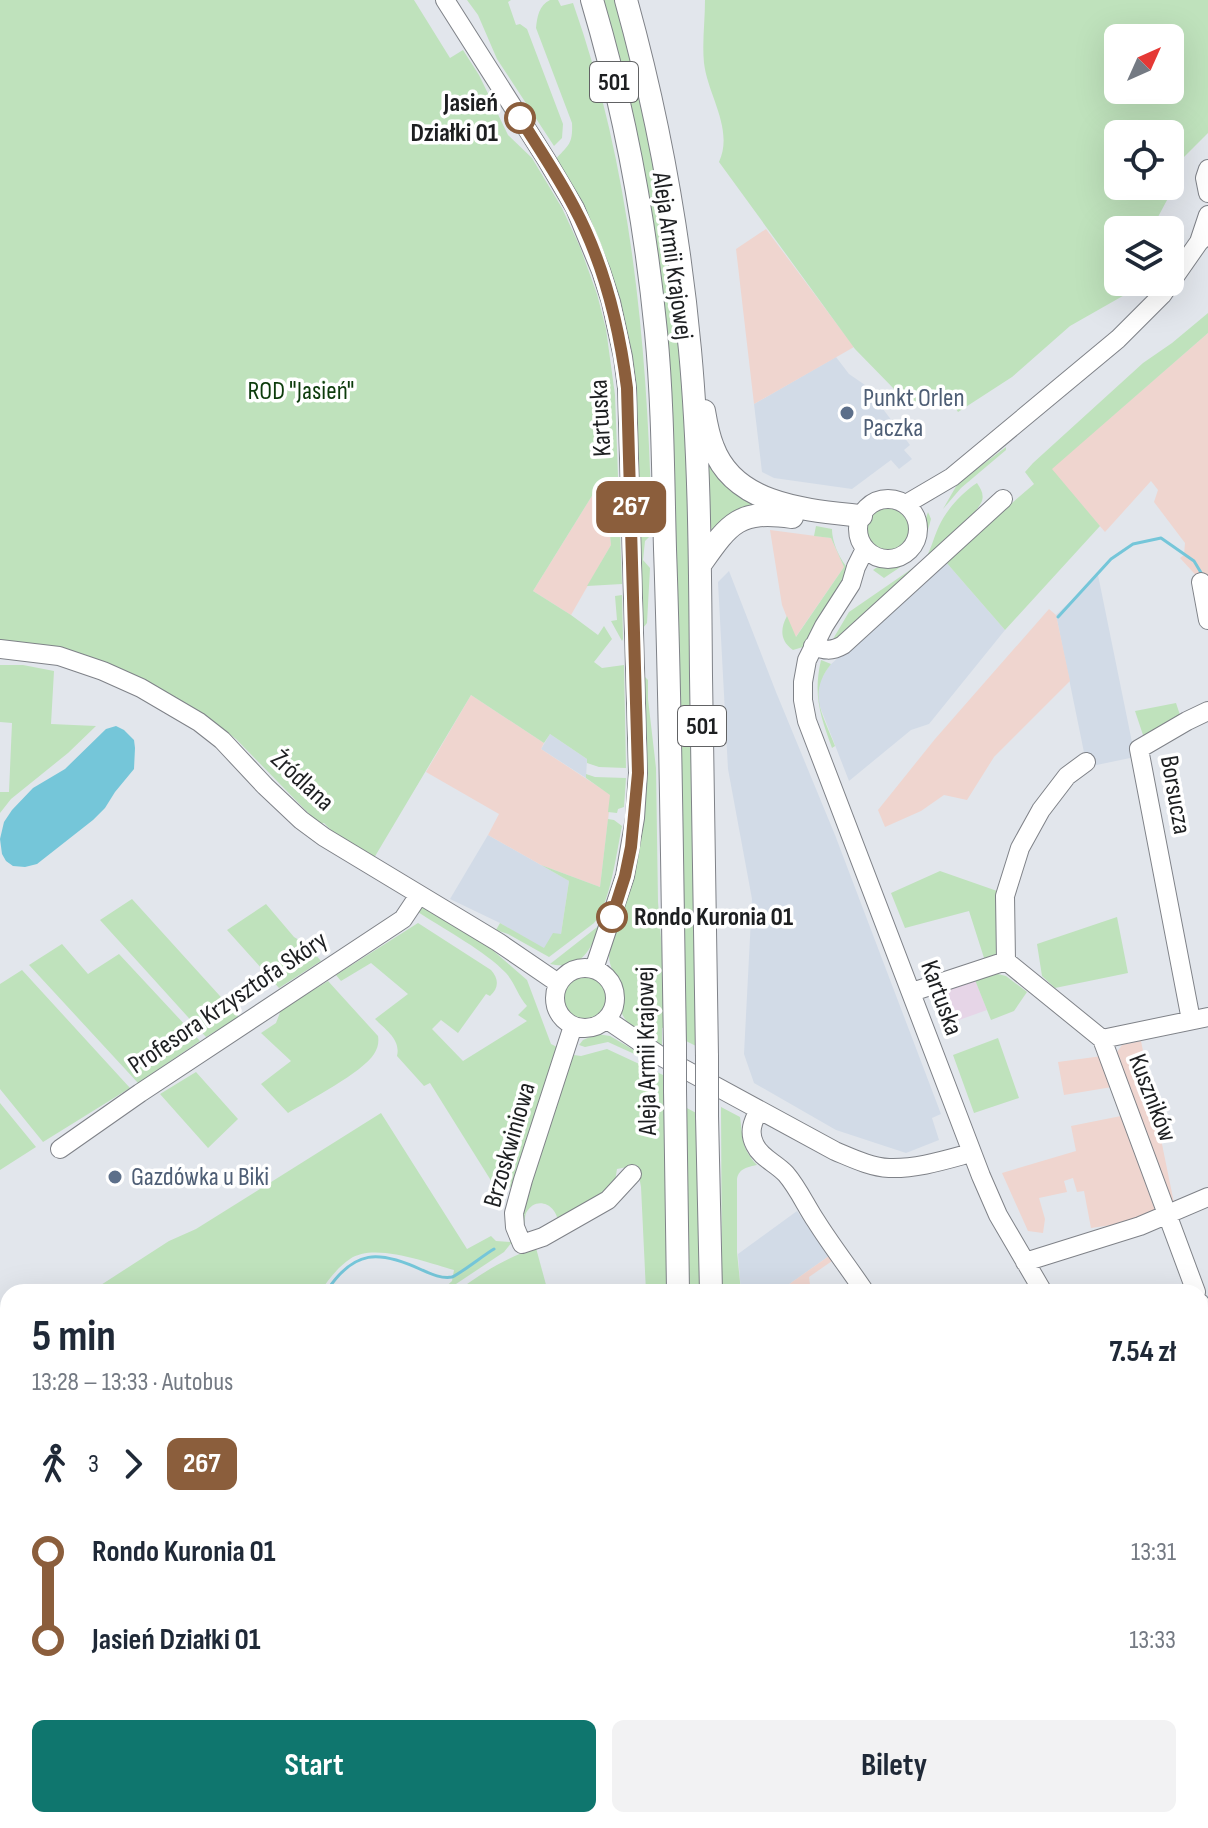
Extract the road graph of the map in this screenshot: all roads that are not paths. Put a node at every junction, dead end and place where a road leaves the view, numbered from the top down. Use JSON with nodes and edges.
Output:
{"nodes":[{"id":1,"x":445,"y":0,"type":"edge"},
{"id":2,"x":578,"y":0,"type":"edge"},
{"id":3,"x":592,"y":0,"type":"edge"},
{"id":4,"x":626,"y":0,"type":"edge"},
{"id":5,"x":632,"y":165,"type":"junction"},
{"id":6,"x":1208,"y":169,"type":"edge"},
{"id":7,"x":1208,"y":193,"type":"edge"},
{"id":8,"x":1208,"y":215,"type":"edge"},
{"id":9,"x":1204,"y":238,"type":"edge"},
{"id":10,"x":690,"y":354,"type":"junction"},
{"id":11,"x":1003,"y":499,"type":"dead end"},
{"id":12,"x":911,"y":510,"type":"junction"},
{"id":13,"x":866,"y":538,"type":"junction"},
{"id":14,"x":700,"y":565,"type":"junction"},
{"id":15,"x":1201,"y":582,"type":"dead end"},
{"id":16,"x":1208,"y":620,"type":"edge"},
{"id":17,"x":813,"y":646,"type":"junction"},
{"id":18,"x":0,"y":649,"type":"edge"},
{"id":19,"x":1208,"y":711,"type":"edge"},
{"id":20,"x":1086,"y":762,"type":"dead end"},
{"id":21,"x":419,"y":895,"type":"junction"},
{"id":22,"x":1006,"y":961,"type":"junction"},
{"id":23,"x":594,"y":969,"type":"junction"},
{"id":24,"x":558,"y":983,"type":"junction"},
{"id":25,"x":912,"y":992,"type":"junction"},
{"id":26,"x":1200,"y":1018,"type":"edge"},
{"id":27,"x":606,"y":1019,"type":"junction"},
{"id":28,"x":573,"y":1026,"type":"junction"},
{"id":29,"x":1102,"y":1039,"type":"junction"},
{"id":30,"x":759,"y":1110,"type":"junction"},
{"id":31,"x":60,"y":1149,"type":"dead end"},
{"id":32,"x":971,"y":1153,"type":"junction"},
{"id":33,"x":632,"y":1174,"type":"dead end"},
{"id":34,"x":1208,"y":1197,"type":"edge"},
{"id":35,"x":1168,"y":1215,"type":"junction"},
{"id":36,"x":1025,"y":1262,"type":"junction"},
{"id":37,"x":678,"y":1284,"type":"edge"},
{"id":38,"x":711,"y":1284,"type":"edge"},
{"id":39,"x":860,"y":1284,"type":"edge"},
{"id":40,"x":1038,"y":1284,"type":"edge"},
{"id":41,"x":1193,"y":1284,"type":"edge"}],
"edges":[{"from":1,"to":23,"type":"street","name":"Kartuska"},
{"from":2,"to":5,"type":"main road"},
{"from":3,"to":5,"type":"main road","name":"Aleja Armii Krajowej","number":"501"},
{"from":4,"to":10,"type":"main road","name":"Aleja Armii Krajowej","number":"501"},
{"from":5,"to":37,"type":"main road","name":"Aleja Armii Krajowej","number":"501","bridge":true},
{"from":6,"to":7,"type":"street"},
{"from":8,"to":9,"type":"street"},
{"from":9,"to":12,"type":"street"},
{"from":10,"to":13,"type":"main road"},
{"from":10,"to":14,"type":"main road","name":"Aleja Armii Krajowej","number":"501"},
{"from":11,"to":17,"type":"street"},
{"from":12,"to":13,"type":"street"},
{"from":12,"to":13,"type":"street"},
{"from":13,"to":14,"type":"main road"},
{"from":13,"to":17,"type":"street","name":"Kartuska"},
{"from":14,"to":38,"type":"main road","name":"Aleja Armii Krajowej","number":"501","bridge":true},
{"from":15,"to":16,"type":"street"},
{"from":17,"to":25,"type":"street","name":"Kartuska"},
{"from":18,"to":21,"type":"street","name":"Źródlana"},
{"from":19,"to":26,"type":"street","name":"Borsucza"},
{"from":20,"to":22,"type":"street"},
{"from":21,"to":24,"type":"street","name":"Źródlana"},
{"from":21,"to":31,"type":"street","name":"Profesora Krzysztofa Skóry"},
{"from":22,"to":25,"type":"street"},
{"from":22,"to":29,"type":"street","name":"Kuszników"},
{"from":23,"to":24,"type":"street"},
{"from":23,"to":27,"type":"street"},
{"from":24,"to":28,"type":"street"},
{"from":25,"to":32,"type":"street","name":"Kartuska"},
{"from":26,"to":29,"type":"street","name":"Borsucza"},
{"from":27,"to":28,"type":"street"},
{"from":27,"to":30,"type":"street"},
{"from":28,"to":33,"type":"street","name":"Brzoskwiniowa"},
{"from":29,"to":35,"type":"street","name":"Kuszników"},
{"from":30,"to":32,"type":"street"},
{"from":30,"to":39,"type":"street"},
{"from":32,"to":36,"type":"street","name":"Kartuska"},
{"from":34,"to":35,"type":"street"},
{"from":35,"to":36,"type":"street"},
{"from":35,"to":41,"type":"street","name":"Kuszników"},
{"from":36,"to":40,"type":"street","name":"Kartuska"}]}
